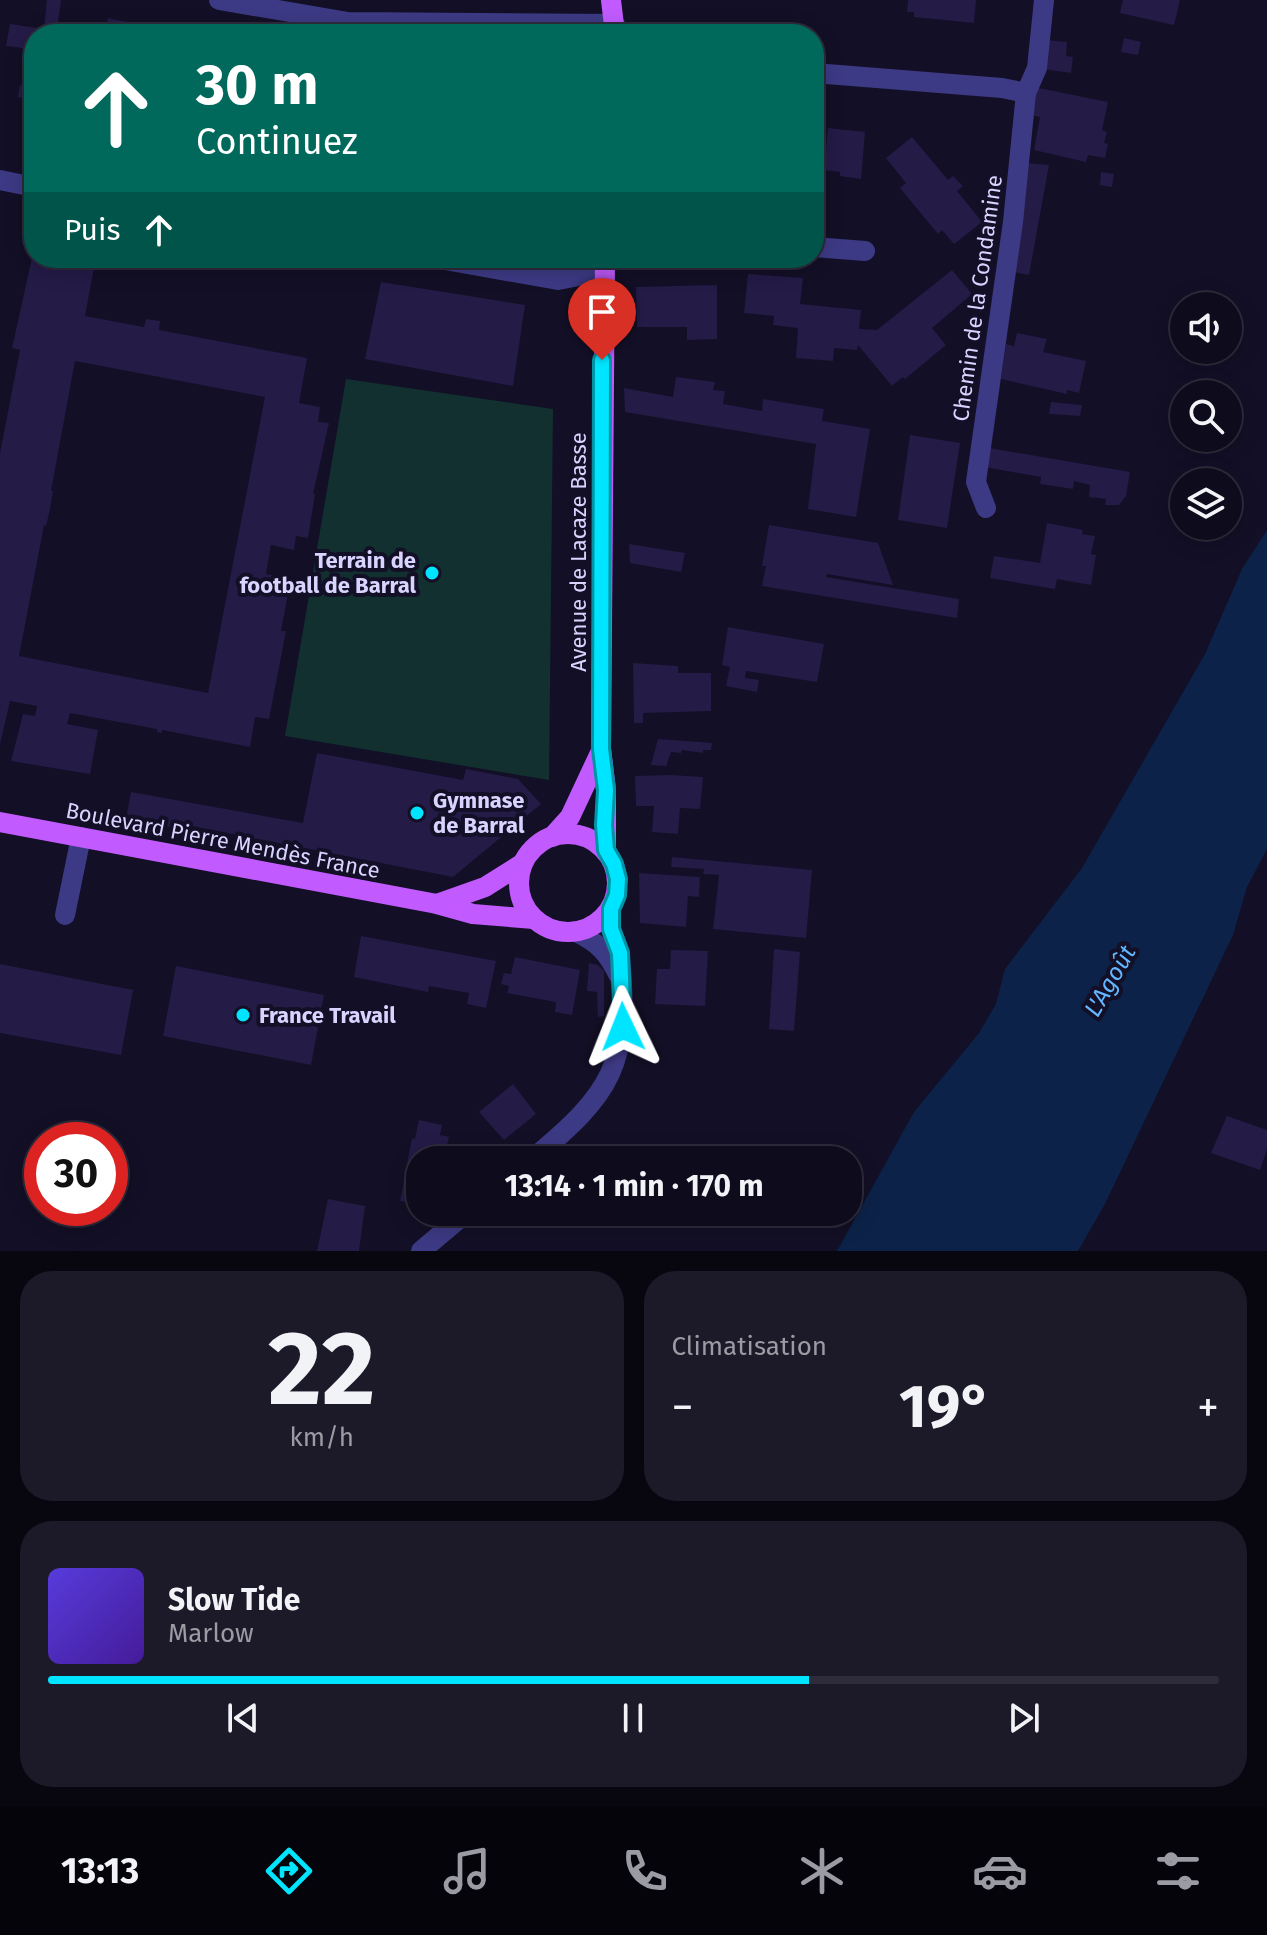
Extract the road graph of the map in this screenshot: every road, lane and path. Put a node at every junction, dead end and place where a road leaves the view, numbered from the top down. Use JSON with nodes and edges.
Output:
{"nodes":[{"id":1,"x":219,"y":0,"type":"edge"},
{"id":2,"x":611,"y":0,"type":"edge"},
{"id":3,"x":619,"y":0,"type":"edge"},
{"id":4,"x":1044,"y":0,"type":"edge"},
{"id":5,"x":424,"y":24,"type":"edge"},
{"id":6,"x":614,"y":24,"type":"edge"},
{"id":7,"x":616,"y":24,"type":"edge"},
{"id":8,"x":824,"y":74,"type":"edge"},
{"id":9,"x":1026,"y":93,"type":"junction"},
{"id":10,"x":0,"y":180,"type":"edge"},
{"id":11,"x":24,"y":185,"type":"edge"},
{"id":12,"x":824,"y":248,"type":"edge"},
{"id":13,"x":865,"y":251,"type":"dead end"},
{"id":14,"x":490,"y":268,"type":"edge"},
{"id":15,"x":602,"y":268,"type":"edge"},
{"id":16,"x":604,"y":268,"type":"edge"},
{"id":17,"x":986,"y":508,"type":"dead end"},
{"id":18,"x":601,"y":749,"type":"junction"},
{"id":19,"x":0,"y":822,"type":"edge"},
{"id":20,"x":81,"y":837,"type":"junction"},
{"id":21,"x":552,"y":837,"type":"junction"},
{"id":22,"x":606,"y":850,"type":"junction"},
{"id":23,"x":523,"y":863,"type":"junction"},
{"id":24,"x":437,"y":904,"type":"junction"},
{"id":25,"x":611,"y":909,"type":"junction"},
{"id":26,"x":65,"y":915,"type":"dead end"},
{"id":27,"x":534,"y":919,"type":"junction"},
{"id":28,"x":576,"y":932,"type":"junction"},
{"id":29,"x":621,"y":979,"type":"junction"},
{"id":30,"x":548,"y":1146,"type":"edge"},
{"id":31,"x":450,"y":1226,"type":"edge"},
{"id":32,"x":421,"y":1251,"type":"edge"}],
"edges":[{"from":1,"to":5,"type":"street"},
{"from":2,"to":6,"type":"main road"},
{"from":3,"to":7,"type":"main road"},
{"from":4,"to":9,"type":"street","name":"Chemin de la Condamine"},
{"from":8,"to":9,"type":"street"},
{"from":9,"to":17,"type":"street","name":"Chemin de la Condamine"},
{"from":10,"to":11,"type":"street"},
{"from":12,"to":13,"type":"street"},
{"from":14,"to":15,"type":"street"},
{"from":16,"to":18,"type":"main road","name":"Avenue de Lacaze Basse"},
{"from":18,"to":21,"type":"main road"},
{"from":18,"to":22,"type":"main road","name":"Avenue de Lacaze Basse"},
{"from":19,"to":20,"type":"main road","name":"Boulevard Pierre Mendès France"},
{"from":20,"to":24,"type":"main road","name":"Boulevard Pierre Mendès France"},
{"from":20,"to":26,"type":"street"},
{"from":21,"to":22,"type":"main road"},
{"from":21,"to":23,"type":"main road"},
{"from":22,"to":25,"type":"main road"},
{"from":23,"to":24,"type":"main road"},
{"from":23,"to":27,"type":"main road"},
{"from":24,"to":27,"type":"main road","name":"Boulevard Pierre Mendès France"},
{"from":25,"to":28,"type":"main road"},
{"from":25,"to":29,"type":"street"},
{"from":27,"to":28,"type":"main road"},
{"from":28,"to":29,"type":"street"},
{"from":29,"to":30,"type":"street"},
{"from":31,"to":32,"type":"street"}]}
